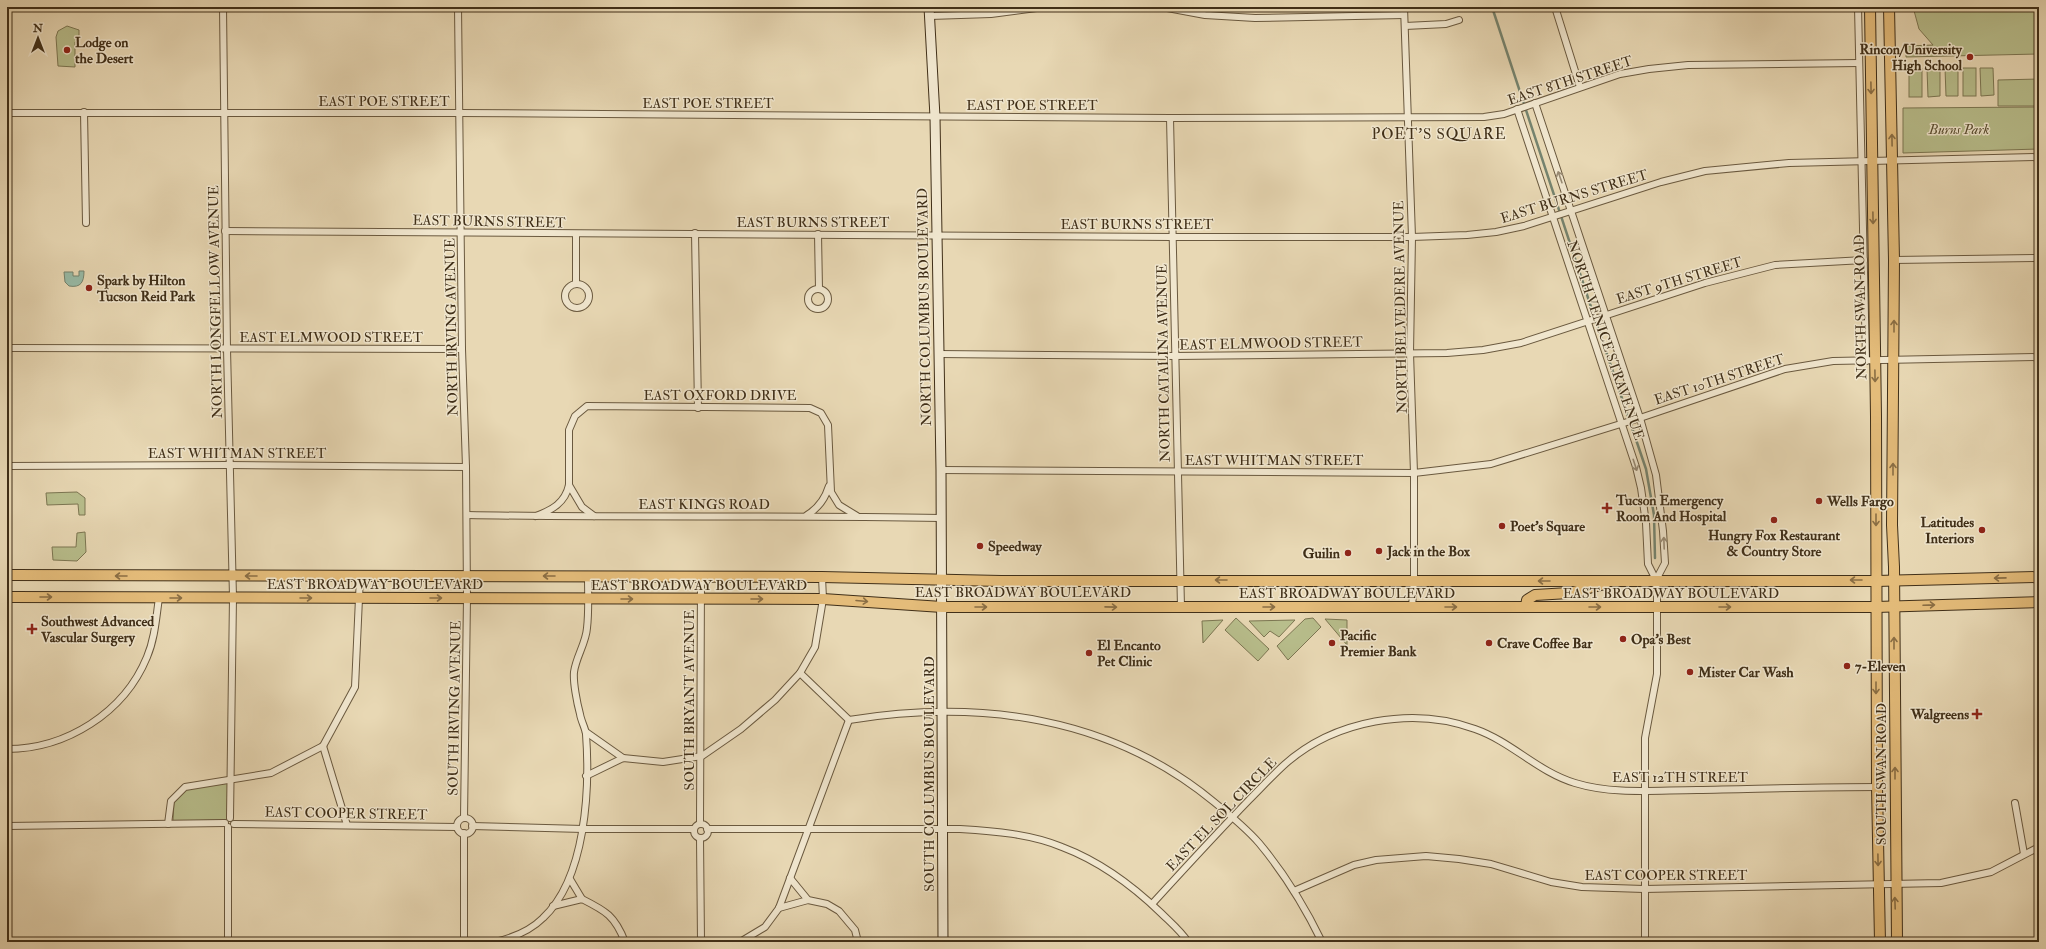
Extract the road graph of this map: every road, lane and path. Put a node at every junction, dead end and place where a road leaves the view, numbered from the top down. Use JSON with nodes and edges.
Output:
{"nodes":[{"id":1,"x":223,"y":7,"type":"edge"},
{"id":2,"x":458,"y":7,"type":"edge"},
{"id":3,"x":1044,"y":7,"type":"edge"},
{"id":4,"x":1162,"y":7,"type":"edge"},
{"id":5,"x":1404,"y":7,"type":"edge"},
{"id":6,"x":1555,"y":7,"type":"edge"},
{"id":7,"x":1858,"y":7,"type":"edge"},
{"id":8,"x":1870,"y":7,"type":"edge"},
{"id":9,"x":1889,"y":7,"type":"edge"},
{"id":10,"x":929,"y":12,"type":"edge"},
{"id":11,"x":1404,"y":15,"type":"junction"},
{"id":12,"x":1459,"y":20,"type":"dead end"},
{"id":13,"x":1404,"y":26,"type":"junction"},
{"id":14,"x":1859,"y":63,"type":"junction"},
{"id":15,"x":1580,"y":87,"type":"junction"},
{"id":16,"x":1535,"y":103,"type":"junction"},
{"id":17,"x":1517,"y":109,"type":"junction"},
{"id":18,"x":84,"y":112,"type":"junction"},
{"id":19,"x":7,"y":113,"type":"edge"},
{"id":20,"x":223,"y":113,"type":"junction"},
{"id":21,"x":459,"y":113,"type":"junction"},
{"id":22,"x":935,"y":117,"type":"junction"},
{"id":23,"x":1170,"y":118,"type":"junction"},
{"id":24,"x":1408,"y":119,"type":"junction"},
{"id":25,"x":2039,"y":157,"type":"edge"},
{"id":26,"x":1893,"y":160,"type":"junction"},
{"id":27,"x":1860,"y":161,"type":"junction"},
{"id":28,"x":1872,"y":161,"type":"junction"},
{"id":29,"x":1572,"y":211,"type":"junction"},
{"id":30,"x":1552,"y":217,"type":"junction"},
{"id":31,"x":86,"y":223,"type":"dead end"},
{"id":32,"x":226,"y":231,"type":"junction"},
{"id":33,"x":460,"y":232,"type":"junction"},
{"id":34,"x":576,"y":234,"type":"junction"},
{"id":35,"x":695,"y":234,"type":"junction"},
{"id":36,"x":818,"y":234,"type":"junction"},
{"id":37,"x":937,"y":235,"type":"junction"},
{"id":38,"x":1172,"y":237,"type":"junction"},
{"id":39,"x":1412,"y":237,"type":"junction"},
{"id":40,"x":2039,"y":258,"type":"edge"},
{"id":41,"x":1864,"y":260,"type":"junction"},
{"id":42,"x":1894,"y":260,"type":"junction"},
{"id":43,"x":576,"y":283,"type":"junction"},
{"id":44,"x":819,"y":290,"type":"dead end"},
{"id":45,"x":1606,"y":315,"type":"junction"},
{"id":46,"x":1586,"y":322,"type":"junction"},
{"id":47,"x":7,"y":348,"type":"edge"},
{"id":48,"x":227,"y":349,"type":"junction"},
{"id":49,"x":462,"y":349,"type":"junction"},
{"id":50,"x":1410,"y":353,"type":"junction"},
{"id":51,"x":939,"y":354,"type":"junction"},
{"id":52,"x":1175,"y":356,"type":"junction"},
{"id":53,"x":2039,"y":357,"type":"edge"},
{"id":54,"x":1894,"y":360,"type":"junction"},
{"id":55,"x":1870,"y":361,"type":"junction"},
{"id":56,"x":698,"y":408,"type":"junction"},
{"id":57,"x":1640,"y":418,"type":"junction"},
{"id":58,"x":1621,"y":424,"type":"junction"},
{"id":59,"x":229,"y":465,"type":"junction"},
{"id":60,"x":7,"y":466,"type":"edge"},
{"id":61,"x":466,"y":467,"type":"junction"},
{"id":62,"x":941,"y":470,"type":"junction"},
{"id":63,"x":1177,"y":471,"type":"junction"},
{"id":64,"x":1414,"y":473,"type":"junction"},
{"id":65,"x":569,"y":485,"type":"junction"},
{"id":66,"x":829,"y":486,"type":"junction"},
{"id":67,"x":467,"y":515,"type":"junction"},
{"id":68,"x":536,"y":516,"type":"junction"},
{"id":69,"x":594,"y":516,"type":"junction"},
{"id":70,"x":807,"y":516,"type":"junction"},
{"id":71,"x":857,"y":516,"type":"junction"},
{"id":72,"x":941,"y":518,"type":"junction"},
{"id":73,"x":7,"y":575,"type":"edge"},
{"id":74,"x":231,"y":576,"type":"junction"},
{"id":75,"x":360,"y":576,"type":"junction"},
{"id":76,"x":467,"y":576,"type":"junction"},
{"id":77,"x":588,"y":576,"type":"junction"},
{"id":78,"x":701,"y":577,"type":"junction"},
{"id":79,"x":822,"y":577,"type":"junction"},
{"id":80,"x":2039,"y":577,"type":"edge"},
{"id":81,"x":942,"y":580,"type":"junction"},
{"id":82,"x":1180,"y":580,"type":"junction"},
{"id":83,"x":1414,"y":580,"type":"junction"},
{"id":84,"x":1618,"y":580,"type":"junction"},
{"id":85,"x":1656,"y":580,"type":"junction"},
{"id":86,"x":1894,"y":580,"type":"junction"},
{"id":87,"x":1876,"y":581,"type":"junction"},
{"id":88,"x":7,"y":597,"type":"edge"},
{"id":89,"x":233,"y":597,"type":"junction"},
{"id":90,"x":159,"y":598,"type":"junction"},
{"id":91,"x":360,"y":598,"type":"junction"},
{"id":92,"x":467,"y":598,"type":"junction"},
{"id":93,"x":588,"y":599,"type":"junction"},
{"id":94,"x":701,"y":599,"type":"junction"},
{"id":95,"x":823,"y":599,"type":"junction"},
{"id":96,"x":2039,"y":602,"type":"edge"},
{"id":97,"x":1894,"y":606,"type":"junction"},
{"id":98,"x":942,"y":607,"type":"junction"},
{"id":99,"x":1181,"y":607,"type":"junction"},
{"id":100,"x":1412,"y":607,"type":"junction"},
{"id":101,"x":1526,"y":607,"type":"junction"},
{"id":102,"x":1657,"y":607,"type":"junction"},
{"id":103,"x":1876,"y":607,"type":"junction"},
{"id":104,"x":800,"y":673,"type":"junction"},
{"id":105,"x":943,"y":712,"type":"junction"},
{"id":106,"x":849,"y":720,"type":"junction"},
{"id":107,"x":1475,"y":728,"type":"joint"},
{"id":108,"x":586,"y":732,"type":"junction"},
{"id":109,"x":323,"y":746,"type":"junction"},
{"id":110,"x":7,"y":750,"type":"edge"},
{"id":111,"x":702,"y":756,"type":"junction"},
{"id":112,"x":623,"y":758,"type":"junction"},
{"id":113,"x":586,"y":776,"type":"junction"},
{"id":114,"x":231,"y":780,"type":"junction"},
{"id":115,"x":1876,"y":787,"type":"junction"},
{"id":116,"x":1644,"y":791,"type":"junction"},
{"id":117,"x":2015,"y":803,"type":"dead end"},
{"id":118,"x":1232,"y":817,"type":"junction"},
{"id":119,"x":464,"y":818,"type":"junction"},
{"id":120,"x":229,"y":823,"type":"junction"},
{"id":121,"x":168,"y":824,"type":"junction"},
{"id":122,"x":700,"y":824,"type":"junction"},
{"id":123,"x":347,"y":825,"type":"junction"},
{"id":124,"x":7,"y":826,"type":"edge"},
{"id":125,"x":472,"y":826,"type":"junction"},
{"id":126,"x":457,"y":827,"type":"junction"},
{"id":127,"x":694,"y":828,"type":"junction"},
{"id":128,"x":583,"y":829,"type":"junction"},
{"id":129,"x":708,"y":829,"type":"junction"},
{"id":130,"x":943,"y":829,"type":"junction"},
{"id":131,"x":807,"y":830,"type":"junction"},
{"id":132,"x":464,"y":833,"type":"junction"},
{"id":133,"x":700,"y":838,"type":"junction"},
{"id":134,"x":2039,"y":847,"type":"edge"},
{"id":135,"x":2024,"y":854,"type":"junction"},
{"id":136,"x":790,"y":878,"type":"junction"},
{"id":137,"x":570,"y":880,"type":"junction"},
{"id":138,"x":1878,"y":884,"type":"junction"},
{"id":139,"x":1895,"y":884,"type":"junction"},
{"id":140,"x":1644,"y":889,"type":"junction"},
{"id":141,"x":1294,"y":890,"type":"junction"},
{"id":142,"x":582,"y":899,"type":"junction"},
{"id":143,"x":808,"y":900,"type":"junction"},
{"id":144,"x":1152,"y":904,"type":"junction"},
{"id":145,"x":553,"y":906,"type":"junction"},
{"id":146,"x":779,"y":908,"type":"junction"},
{"id":147,"x":860,"y":940,"type":"edge"},
{"id":148,"x":228,"y":942,"type":"edge"},
{"id":149,"x":464,"y":942,"type":"edge"},
{"id":150,"x":495,"y":942,"type":"edge"},
{"id":151,"x":625,"y":942,"type":"edge"},
{"id":152,"x":701,"y":942,"type":"edge"},
{"id":153,"x":740,"y":942,"type":"edge"},
{"id":154,"x":943,"y":942,"type":"edge"},
{"id":155,"x":1188,"y":942,"type":"edge"},
{"id":156,"x":1322,"y":942,"type":"edge"},
{"id":157,"x":1645,"y":942,"type":"edge"},
{"id":158,"x":1880,"y":942,"type":"edge"},
{"id":159,"x":1897,"y":942,"type":"edge"}],
"edges":[{"from":1,"to":20,"type":"street","name":"NORTH LONGFELLOW AVENUE"},
{"from":2,"to":21,"type":"street","name":"NORTH IRVING AVENUE"},
{"from":3,"to":10,"type":"street"},
{"from":4,"to":11,"type":"street"},
{"from":5,"to":11,"type":"street","name":"NORTH BELVEDERE AVENUE"},
{"from":6,"to":15,"type":"street"},
{"from":7,"to":14,"type":"street","name":"NORTH SWAN ROAD"},
{"from":8,"to":28,"type":"main road","name":"NORTH SWAN ROAD","one_way":true},
{"from":26,"to":9,"type":"main road","one_way":true},
{"from":10,"to":22,"type":"street","name":"NORTH COLUMBUS BOULEVARD"},
{"from":11,"to":13,"type":"street","name":"NORTH BELVEDERE AVENUE"},
{"from":12,"to":13,"type":"street"},
{"from":13,"to":24,"type":"street","name":"NORTH BELVEDERE AVENUE"},
{"from":14,"to":15,"type":"street","name":"EAST 8TH STREET"},
{"from":14,"to":27,"type":"street","name":"NORTH SWAN ROAD"},
{"from":15,"to":16,"type":"street","name":"EAST 8TH STREET"},
{"from":16,"to":17,"type":"street","name":"EAST 8TH STREET"},
{"from":29,"to":16,"type":"street","name":"NORTH VENICE STRAVENUE","one_way":true},
{"from":17,"to":24,"type":"street","name":"EAST 8TH STREET"},
{"from":17,"to":30,"type":"street","name":"NORTH VENICE STRAVENUE"},
{"from":18,"to":19,"type":"street","name":"EAST POE STREET"},
{"from":18,"to":20,"type":"street","name":"EAST POE STREET"},
{"from":18,"to":31,"type":"street"},
{"from":20,"to":21,"type":"street","name":"EAST POE STREET"},
{"from":20,"to":32,"type":"street","name":"NORTH LONGFELLOW AVENUE"},
{"from":21,"to":22,"type":"street","name":"EAST POE STREET"},
{"from":21,"to":33,"type":"street","name":"NORTH IRVING AVENUE"},
{"from":22,"to":23,"type":"street","name":"EAST POE STREET"},
{"from":22,"to":37,"type":"street","name":"NORTH COLUMBUS BOULEVARD"},
{"from":23,"to":24,"type":"street","name":"EAST POE STREET"},
{"from":23,"to":38,"type":"street","name":"NORTH CATALINA AVENUE"},
{"from":24,"to":39,"type":"street","name":"NORTH BELVEDERE AVENUE"},
{"from":25,"to":26,"type":"street","name":"EAST BURNS STREET"},
{"from":26,"to":28,"type":"street","name":"EAST BURNS STREET"},
{"from":26,"to":42,"type":"main road"},
{"from":27,"to":28,"type":"street","name":"EAST BURNS STREET"},
{"from":27,"to":29,"type":"street","name":"EAST BURNS STREET"},
{"from":27,"to":41,"type":"street","name":"NORTH SWAN ROAD"},
{"from":28,"to":55,"type":"main road","name":"NORTH SWAN ROAD","one_way":true},
{"from":29,"to":30,"type":"street","name":"EAST BURNS STREET"},
{"from":29,"to":45,"type":"street","name":"NORTH VENICE STRAVENUE"},
{"from":30,"to":39,"type":"street","name":"EAST BURNS STREET"},
{"from":30,"to":46,"type":"street","name":"NORTH VENICE STRAVENUE"},
{"from":32,"to":33,"type":"street","name":"EAST BURNS STREET"},
{"from":32,"to":48,"type":"street","name":"NORTH LONGFELLOW AVENUE"},
{"from":33,"to":34,"type":"street","name":"EAST BURNS STREET"},
{"from":33,"to":49,"type":"street","name":"NORTH IRVING AVENUE"},
{"from":34,"to":35,"type":"street","name":"EAST BURNS STREET"},
{"from":34,"to":43,"type":"street"},
{"from":35,"to":36,"type":"street","name":"EAST BURNS STREET"},
{"from":35,"to":56,"type":"street"},
{"from":36,"to":37,"type":"street","name":"EAST BURNS STREET"},
{"from":36,"to":44,"type":"street"},
{"from":37,"to":38,"type":"street","name":"EAST BURNS STREET"},
{"from":37,"to":51,"type":"street","name":"NORTH COLUMBUS BOULEVARD"},
{"from":38,"to":39,"type":"street","name":"EAST BURNS STREET"},
{"from":38,"to":52,"type":"street","name":"NORTH CATALINA AVENUE"},
{"from":39,"to":50,"type":"street","name":"NORTH BELVEDERE AVENUE"},
{"from":40,"to":42,"type":"street"},
{"from":41,"to":45,"type":"street","name":"EAST 9TH STREET"},
{"from":41,"to":55,"type":"street","name":"NORTH SWAN ROAD"},
{"from":54,"to":42,"type":"main road","one_way":true},
{"from":43,"to":43,"type":"street"},
{"from":45,"to":46,"type":"street","name":"EAST 9TH STREET"},
{"from":45,"to":57,"type":"street","name":"NORTH VENICE STRAVENUE"},
{"from":46,"to":50,"type":"street","name":"EAST 9TH STREET"},
{"from":46,"to":58,"type":"street","name":"NORTH VENICE STRAVENUE"},
{"from":47,"to":48,"type":"street","name":"EAST ELMWOOD STREET"},
{"from":48,"to":49,"type":"street","name":"EAST ELMWOOD STREET"},
{"from":48,"to":59,"type":"street","name":"NORTH LONGFELLOW AVENUE"},
{"from":49,"to":61,"type":"street","name":"NORTH IRVING AVENUE"},
{"from":50,"to":52,"type":"street","name":"EAST ELMWOOD STREET"},
{"from":50,"to":64,"type":"street","name":"NORTH BELVEDERE AVENUE"},
{"from":51,"to":52,"type":"street","name":"EAST ELMWOOD STREET"},
{"from":51,"to":62,"type":"street","name":"NORTH COLUMBUS BOULEVARD"},
{"from":52,"to":63,"type":"street","name":"NORTH CATALINA AVENUE"},
{"from":53,"to":54,"type":"street","name":"EAST 10TH STREET"},
{"from":54,"to":55,"type":"street","name":"EAST 10TH STREET"},
{"from":86,"to":54,"type":"main road","one_way":true},
{"from":55,"to":57,"type":"street","name":"EAST 10TH STREET"},
{"from":55,"to":87,"type":"main road","name":"NORTH SWAN ROAD","one_way":true},
{"from":56,"to":65,"type":"street","name":"EAST OXFORD DRIVE"},
{"from":56,"to":66,"type":"street","name":"EAST OXFORD DRIVE"},
{"from":57,"to":58,"type":"street","name":"EAST 10TH STREET"},
{"from":85,"to":57,"type":"street","name":"NORTH VENICE STRAVENUE","one_way":true},
{"from":58,"to":64,"type":"street","name":"EAST 10TH STREET"},
{"from":58,"to":85,"type":"street","name":"NORTH VENICE STRAVENUE","one_way":true},
{"from":59,"to":60,"type":"street","name":"EAST WHITMAN STREET"},
{"from":59,"to":61,"type":"street","name":"EAST WHITMAN STREET"},
{"from":59,"to":74,"type":"street","name":"NORTH LONGFELLOW AVENUE"},
{"from":61,"to":67,"type":"street","name":"NORTH IRVING AVENUE"},
{"from":62,"to":63,"type":"street","name":"EAST WHITMAN STREET"},
{"from":62,"to":72,"type":"street","name":"NORTH COLUMBUS BOULEVARD"},
{"from":63,"to":64,"type":"street","name":"EAST WHITMAN STREET"},
{"from":63,"to":82,"type":"street","name":"NORTH CATALINA AVENUE"},
{"from":64,"to":83,"type":"street","name":"NORTH BELVEDERE AVENUE"},
{"from":65,"to":68,"type":"street","name":"EAST OXFORD DRIVE"},
{"from":65,"to":69,"type":"street"},
{"from":66,"to":70,"type":"street"},
{"from":66,"to":71,"type":"street","name":"EAST OXFORD DRIVE"},
{"from":67,"to":68,"type":"street","name":"EAST KINGS ROAD"},
{"from":67,"to":76,"type":"street","name":"NORTH IRVING AVENUE"},
{"from":68,"to":69,"type":"street","name":"EAST KINGS ROAD"},
{"from":69,"to":70,"type":"street","name":"EAST KINGS ROAD"},
{"from":70,"to":71,"type":"street","name":"EAST KINGS ROAD"},
{"from":71,"to":72,"type":"street","name":"EAST KINGS ROAD"},
{"from":72,"to":81,"type":"street","name":"NORTH COLUMBUS BOULEVARD"},
{"from":74,"to":73,"type":"main road","name":"EAST BROADWAY BOULEVARD","one_way":true},
{"from":75,"to":74,"type":"main road","name":"EAST BROADWAY BOULEVARD","one_way":true},
{"from":74,"to":89,"type":"street","name":"NORTH LONGFELLOW AVENUE"},
{"from":75,"to":76,"type":"main road","name":"EAST BROADWAY BOULEVARD"},
{"from":75,"to":91,"type":"street"},
{"from":77,"to":76,"type":"main road","name":"EAST BROADWAY BOULEVARD","one_way":true},
{"from":76,"to":92,"type":"street","name":"NORTH IRVING AVENUE"},
{"from":77,"to":78,"type":"main road","name":"EAST BROADWAY BOULEVARD"},
{"from":77,"to":93,"type":"street"},
{"from":78,"to":79,"type":"main road","name":"EAST BROADWAY BOULEVARD"},
{"from":78,"to":94,"type":"street","name":"SOUTH BRYANT AVENUE"},
{"from":79,"to":81,"type":"main road","name":"EAST BROADWAY BOULEVARD"},
{"from":79,"to":95,"type":"street"},
{"from":80,"to":86,"type":"main road","name":"EAST BROADWAY BOULEVARD","one_way":true},
{"from":81,"to":82,"type":"main road","name":"EAST BROADWAY BOULEVARD"},
{"from":81,"to":98,"type":"street","name":"NORTH COLUMBUS BOULEVARD"},
{"from":83,"to":82,"type":"main road","name":"EAST BROADWAY BOULEVARD","one_way":true},
{"from":82,"to":99,"type":"street","name":"NORTH CATALINA AVENUE"},
{"from":84,"to":83,"type":"main road","name":"EAST BROADWAY BOULEVARD","one_way":true},
{"from":83,"to":100,"type":"street","name":"NORTH BELVEDERE AVENUE"},
{"from":84,"to":85,"type":"main road","name":"EAST BROADWAY BOULEVARD"},
{"from":84,"to":101,"type":"main road"},
{"from":87,"to":85,"type":"main road","name":"EAST BROADWAY BOULEVARD","one_way":true},
{"from":85,"to":102,"type":"street","name":"NORTH VENICE STRAVENUE"},
{"from":86,"to":87,"type":"main road","name":"EAST BROADWAY BOULEVARD"},
{"from":86,"to":97,"type":"main road"},
{"from":87,"to":103,"type":"main road","name":"NORTH SWAN ROAD"},
{"from":88,"to":90,"type":"main road","name":"EAST BROADWAY BOULEVARD","one_way":true},
{"from":90,"to":89,"type":"main road","name":"EAST BROADWAY BOULEVARD","one_way":true},
{"from":89,"to":91,"type":"main road","name":"EAST BROADWAY BOULEVARD","one_way":true},
{"from":89,"to":114,"type":"street","name":"NORTH LONGFELLOW AVENUE"},
{"from":90,"to":110,"type":"street"},
{"from":91,"to":92,"type":"main road","name":"EAST BROADWAY BOULEVARD","one_way":true},
{"from":91,"to":109,"type":"street"},
{"from":92,"to":93,"type":"main road","name":"EAST BROADWAY BOULEVARD"},
{"from":92,"to":119,"type":"street","name":"SOUTH IRVING AVENUE"},
{"from":93,"to":94,"type":"main road","name":"EAST BROADWAY BOULEVARD","one_way":true},
{"from":93,"to":108,"type":"street"},
{"from":94,"to":95,"type":"main road","name":"EAST BROADWAY BOULEVARD","one_way":true},
{"from":94,"to":111,"type":"street","name":"SOUTH BRYANT AVENUE"},
{"from":95,"to":98,"type":"main road","name":"EAST BROADWAY BOULEVARD","one_way":true},
{"from":95,"to":104,"type":"street"},
{"from":97,"to":96,"type":"main road","name":"EAST BROADWAY BOULEVARD","one_way":true},
{"from":97,"to":103,"type":"main road","name":"EAST BROADWAY BOULEVARD"},
{"from":139,"to":97,"type":"main road","name":"SOUTH SWAN ROAD","one_way":true},
{"from":98,"to":99,"type":"main road","name":"EAST BROADWAY BOULEVARD","one_way":true},
{"from":98,"to":105,"type":"street","name":"SOUTH COLUMBUS BOULEVARD"},
{"from":99,"to":100,"type":"main road","name":"EAST BROADWAY BOULEVARD","one_way":true},
{"from":100,"to":101,"type":"main road","name":"EAST BROADWAY BOULEVARD","one_way":true},
{"from":101,"to":102,"type":"main road","name":"EAST BROADWAY BOULEVARD","one_way":true},
{"from":102,"to":103,"type":"main road","name":"EAST BROADWAY BOULEVARD","one_way":true},
{"from":102,"to":116,"type":"street","name":"NORTH VENICE STRAVENUE"},
{"from":103,"to":115,"type":"main road","name":"SOUTH SWAN ROAD","one_way":true},
{"from":104,"to":106,"type":"street"},
{"from":104,"to":111,"type":"street"},
{"from":105,"to":106,"type":"street"},
{"from":105,"to":118,"type":"street"},
{"from":105,"to":130,"type":"street","name":"SOUTH COLUMBUS BOULEVARD"},
{"from":106,"to":131,"type":"street"},
{"from":107,"to":116,"type":"street","name":"EAST 12TH STREET"},
{"from":107,"to":118,"type":"street","name":"EAST EL SOL CIRCLE"},
{"from":108,"to":112,"type":"street"},
{"from":108,"to":113,"type":"street"},
{"from":109,"to":114,"type":"street"},
{"from":109,"to":123,"type":"street"},
{"from":111,"to":112,"type":"street"},
{"from":111,"to":122,"type":"street","name":"SOUTH BRYANT AVENUE"},
{"from":112,"to":113,"type":"street"},
{"from":113,"to":128,"type":"street"},
{"from":114,"to":120,"type":"street","name":"NORTH LONGFELLOW AVENUE"},
{"from":114,"to":121,"type":"street"},
{"from":115,"to":116,"type":"street","name":"EAST 12TH STREET"},
{"from":115,"to":138,"type":"main road","name":"SOUTH SWAN ROAD","one_way":true},
{"from":116,"to":140,"type":"street","name":"NORTH VENICE STRAVENUE"},
{"from":117,"to":135,"type":"street"},
{"from":118,"to":141,"type":"street"},
{"from":118,"to":144,"type":"street","name":"EAST EL SOL CIRCLE"},
{"from":119,"to":125,"type":"street"},
{"from":119,"to":126,"type":"street"},
{"from":120,"to":121,"type":"street","name":"EAST COOPER STREET"},
{"from":120,"to":123,"type":"street","name":"EAST COOPER STREET"},
{"from":120,"to":148,"type":"street","name":"NORTH LONGFELLOW AVENUE"},
{"from":121,"to":124,"type":"street","name":"EAST COOPER STREET"},
{"from":122,"to":127,"type":"street"},
{"from":122,"to":129,"type":"street"},
{"from":123,"to":126,"type":"street","name":"EAST COOPER STREET"},
{"from":125,"to":128,"type":"street"},
{"from":125,"to":132,"type":"street"},
{"from":126,"to":132,"type":"street"},
{"from":127,"to":128,"type":"street"},
{"from":127,"to":133,"type":"street"},
{"from":128,"to":137,"type":"street"},
{"from":129,"to":131,"type":"street"},
{"from":129,"to":133,"type":"street"},
{"from":130,"to":131,"type":"street"},
{"from":130,"to":144,"type":"street"},
{"from":130,"to":154,"type":"street","name":"SOUTH COLUMBUS BOULEVARD"},
{"from":131,"to":136,"type":"street"},
{"from":132,"to":149,"type":"street"},
{"from":133,"to":152,"type":"street"},
{"from":134,"to":135,"type":"street","name":"EAST COOPER STREET"},
{"from":135,"to":139,"type":"street","name":"EAST COOPER STREET"},
{"from":136,"to":143,"type":"street"},
{"from":136,"to":146,"type":"street"},
{"from":137,"to":142,"type":"street"},
{"from":137,"to":145,"type":"street"},
{"from":138,"to":139,"type":"street","name":"EAST COOPER STREET"},
{"from":138,"to":140,"type":"street","name":"EAST COOPER STREET"},
{"from":138,"to":158,"type":"main road","name":"SOUTH SWAN ROAD"},
{"from":159,"to":139,"type":"main road","name":"SOUTH SWAN ROAD","one_way":true},
{"from":140,"to":141,"type":"street","name":"EAST COOPER STREET"},
{"from":140,"to":157,"type":"street","name":"NORTH VENICE STRAVENUE"},
{"from":141,"to":156,"type":"street"},
{"from":142,"to":145,"type":"street"},
{"from":142,"to":151,"type":"street"},
{"from":143,"to":146,"type":"street"},
{"from":143,"to":147,"type":"street"},
{"from":144,"to":155,"type":"street"},
{"from":145,"to":150,"type":"street"},
{"from":146,"to":153,"type":"street"}]}
